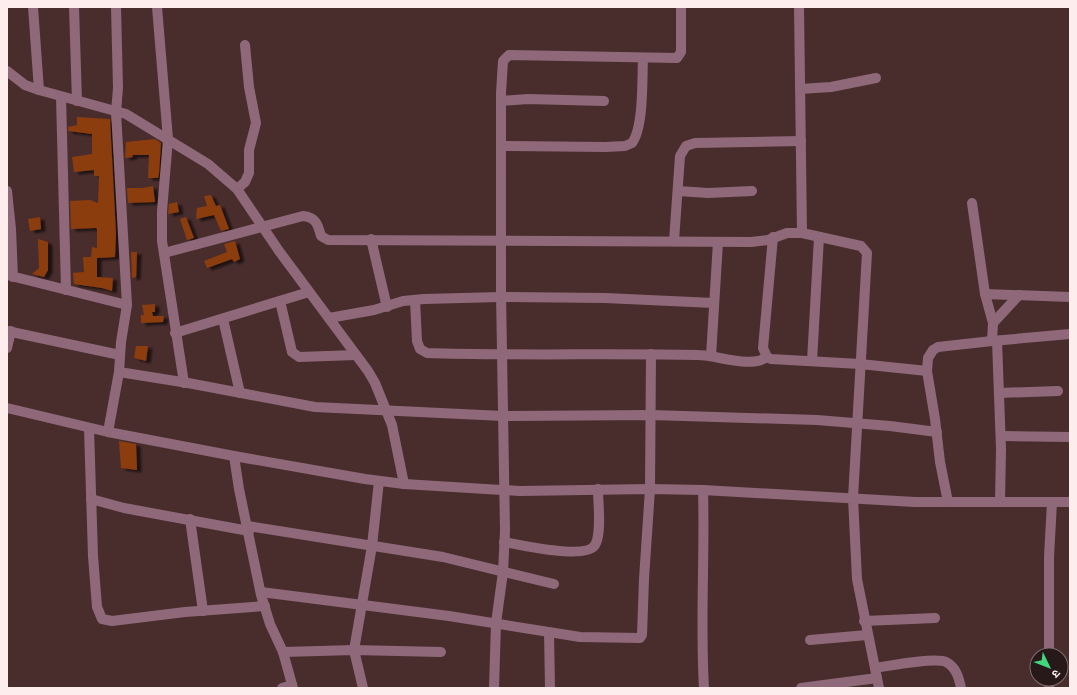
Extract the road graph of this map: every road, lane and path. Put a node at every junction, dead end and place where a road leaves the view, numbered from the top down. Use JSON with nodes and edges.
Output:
{"nodes":[{"id":1,"x":33,"y":7,"type":"edge"},
{"id":2,"x":74,"y":7,"type":"edge"},
{"id":3,"x":116,"y":7,"type":"edge"},
{"id":4,"x":157,"y":7,"type":"edge"},
{"id":5,"x":681,"y":7,"type":"edge"},
{"id":6,"x":799,"y":7,"type":"edge"},
{"id":7,"x":245,"y":45,"type":"dead end"},
{"id":8,"x":643,"y":58,"type":"junction"},
{"id":9,"x":7,"y":72,"type":"edge"},
{"id":10,"x":876,"y":78,"type":"dead end"},
{"id":11,"x":800,"y":89,"type":"junction"},
{"id":12,"x":39,"y":90,"type":"junction"},
{"id":13,"x":61,"y":97,"type":"junction"},
{"id":14,"x":77,"y":101,"type":"junction"},
{"id":15,"x":501,"y":101,"type":"junction"},
{"id":16,"x":604,"y":101,"type":"dead end"},
{"id":17,"x":116,"y":112,"type":"junction"},
{"id":18,"x":168,"y":139,"type":"junction"},
{"id":19,"x":801,"y":141,"type":"junction"},
{"id":20,"x":502,"y":146,"type":"junction"},
{"id":21,"x":237,"y":189,"type":"junction"},
{"id":22,"x":7,"y":191,"type":"edge"},
{"id":23,"x":678,"y":191,"type":"junction"},
{"id":24,"x":752,"y":191,"type":"dead end"},
{"id":25,"x":972,"y":203,"type":"dead end"},
{"id":26,"x":263,"y":226,"type":"junction"},
{"id":27,"x":802,"y":232,"type":"junction"},
{"id":28,"x":773,"y":237,"type":"junction"},
{"id":29,"x":819,"y":237,"type":"junction"},
{"id":30,"x":371,"y":239,"type":"junction"},
{"id":31,"x":502,"y":240,"type":"junction"},
{"id":32,"x":674,"y":241,"type":"junction"},
{"id":33,"x":718,"y":242,"type":"junction"},
{"id":34,"x":164,"y":253,"type":"junction"},
{"id":35,"x":10,"y":276,"type":"edge"},
{"id":36,"x":66,"y":290,"type":"junction"},
{"id":37,"x":309,"y":292,"type":"junction"},
{"id":38,"x":985,"y":294,"type":"junction"},
{"id":39,"x":1019,"y":295,"type":"junction"},
{"id":40,"x":501,"y":297,"type":"junction"},
{"id":41,"x":1070,"y":297,"type":"edge"},
{"id":42,"x":415,"y":300,"type":"junction"},
{"id":43,"x":280,"y":301,"type":"junction"},
{"id":44,"x":714,"y":303,"type":"junction"},
{"id":45,"x":127,"y":305,"type":"junction"},
{"id":46,"x":387,"y":307,"type":"junction"},
{"id":47,"x":329,"y":318,"type":"junction"},
{"id":48,"x":223,"y":319,"type":"junction"},
{"id":49,"x":993,"y":323,"type":"junction"},
{"id":50,"x":9,"y":331,"type":"edge"},
{"id":51,"x":175,"y":333,"type":"junction"},
{"id":52,"x":1070,"y":334,"type":"edge"},
{"id":53,"x":994,"y":341,"type":"junction"},
{"id":54,"x":7,"y":348,"type":"edge"},
{"id":55,"x":651,"y":354,"type":"junction"},
{"id":56,"x":120,"y":355,"type":"junction"},
{"id":57,"x":356,"y":355,"type":"junction"},
{"id":58,"x":502,"y":356,"type":"junction"},
{"id":59,"x":711,"y":356,"type":"junction"},
{"id":60,"x":767,"y":357,"type":"junction"},
{"id":61,"x":812,"y":361,"type":"junction"},
{"id":62,"x":860,"y":364,"type":"junction"},
{"id":63,"x":927,"y":371,"type":"junction"},
{"id":64,"x":120,"y":372,"type":"junction"},
{"id":65,"x":184,"y":383,"type":"junction"},
{"id":66,"x":1058,"y":391,"type":"dead end"},
{"id":67,"x":240,"y":393,"type":"junction"},
{"id":68,"x":999,"y":393,"type":"junction"},
{"id":69,"x":7,"y":408,"type":"edge"},
{"id":70,"x":387,"y":411,"type":"junction"},
{"id":71,"x":651,"y":415,"type":"junction"},
{"id":72,"x":503,"y":416,"type":"junction"},
{"id":73,"x":857,"y":423,"type":"junction"},
{"id":74,"x":89,"y":428,"type":"junction"},
{"id":75,"x":108,"y":432,"type":"junction"},
{"id":76,"x":937,"y":432,"type":"junction"},
{"id":77,"x":1001,"y":436,"type":"junction"},
{"id":78,"x":1070,"y":437,"type":"edge"},
{"id":79,"x":234,"y":456,"type":"junction"},
{"id":80,"x":379,"y":481,"type":"junction"},
{"id":81,"x":404,"y":484,"type":"junction"},
{"id":82,"x":650,"y":488,"type":"junction"},
{"id":83,"x":598,"y":489,"type":"junction"},
{"id":84,"x":505,"y":490,"type":"junction"},
{"id":85,"x":703,"y":490,"type":"junction"},
{"id":86,"x":853,"y":498,"type":"junction"},
{"id":87,"x":91,"y":499,"type":"junction"},
{"id":88,"x":948,"y":502,"type":"junction"},
{"id":89,"x":1000,"y":502,"type":"junction"},
{"id":90,"x":1052,"y":502,"type":"junction"},
{"id":91,"x":1070,"y":502,"type":"edge"},
{"id":92,"x":190,"y":519,"type":"junction"},
{"id":93,"x":248,"y":528,"type":"junction"},
{"id":94,"x":504,"y":542,"type":"junction"},
{"id":95,"x":372,"y":546,"type":"junction"},
{"id":96,"x":504,"y":572,"type":"junction"},
{"id":97,"x":554,"y":584,"type":"dead end"},
{"id":98,"x":261,"y":592,"type":"junction"},
{"id":99,"x":265,"y":606,"type":"junction"},
{"id":100,"x":362,"y":606,"type":"junction"},
{"id":101,"x":203,"y":611,"type":"junction"},
{"id":102,"x":935,"y":618,"type":"dead end"},
{"id":103,"x":864,"y":621,"type":"junction"},
{"id":104,"x":496,"y":623,"type":"junction"},
{"id":105,"x":549,"y":632,"type":"junction"},
{"id":106,"x":867,"y":635,"type":"junction"},
{"id":107,"x":810,"y":640,"type":"dead end"},
{"id":108,"x":1049,"y":647,"type":"edge"},
{"id":109,"x":354,"y":650,"type":"junction"},
{"id":110,"x":283,"y":652,"type":"junction"},
{"id":111,"x":441,"y":652,"type":"dead end"},
{"id":112,"x":877,"y":678,"type":"edge"},
{"id":113,"x":293,"y":687,"type":"edge"},
{"id":114,"x":282,"y":688,"type":"edge"},
{"id":115,"x":363,"y":688,"type":"edge"},
{"id":116,"x":494,"y":688,"type":"edge"},
{"id":117,"x":550,"y":688,"type":"edge"},
{"id":118,"x":704,"y":688,"type":"edge"},
{"id":119,"x":801,"y":688,"type":"edge"},
{"id":120,"x":961,"y":688,"type":"edge"}],
"edges":[{"from":1,"to":12,"type":"street"},
{"from":2,"to":14,"type":"street"},
{"from":3,"to":17,"type":"street"},
{"from":4,"to":18,"type":"street"},
{"from":5,"to":8,"type":"street"},
{"from":6,"to":11,"type":"street"},
{"from":7,"to":21,"type":"street"},
{"from":8,"to":15,"type":"street"},
{"from":8,"to":20,"type":"street"},
{"from":9,"to":12,"type":"street"},
{"from":10,"to":11,"type":"street"},
{"from":11,"to":19,"type":"street"},
{"from":12,"to":13,"type":"street"},
{"from":13,"to":14,"type":"street"},
{"from":13,"to":36,"type":"street"},
{"from":14,"to":17,"type":"street"},
{"from":15,"to":16,"type":"street"},
{"from":15,"to":20,"type":"street"},
{"from":17,"to":18,"type":"street"},
{"from":17,"to":45,"type":"street"},
{"from":18,"to":21,"type":"street"},
{"from":18,"to":34,"type":"street"},
{"from":19,"to":23,"type":"street"},
{"from":19,"to":27,"type":"street"},
{"from":20,"to":31,"type":"street"},
{"from":21,"to":26,"type":"street"},
{"from":22,"to":35,"type":"street"},
{"from":23,"to":24,"type":"street"},
{"from":23,"to":32,"type":"street"},
{"from":25,"to":38,"type":"street"},
{"from":26,"to":30,"type":"street"},
{"from":26,"to":34,"type":"street"},
{"from":26,"to":37,"type":"street"},
{"from":27,"to":28,"type":"street"},
{"from":27,"to":29,"type":"street"},
{"from":28,"to":33,"type":"street"},
{"from":28,"to":60,"type":"street"},
{"from":29,"to":61,"type":"street"},
{"from":29,"to":62,"type":"street"},
{"from":30,"to":31,"type":"street"},
{"from":30,"to":46,"type":"street"},
{"from":31,"to":32,"type":"street"},
{"from":31,"to":40,"type":"street"},
{"from":32,"to":33,"type":"street"},
{"from":33,"to":44,"type":"street"},
{"from":34,"to":51,"type":"street"},
{"from":35,"to":36,"type":"street"},
{"from":36,"to":45,"type":"street"},
{"from":37,"to":43,"type":"street"},
{"from":37,"to":47,"type":"street"},
{"from":38,"to":39,"type":"street"},
{"from":38,"to":49,"type":"street"},
{"from":39,"to":41,"type":"street"},
{"from":39,"to":49,"type":"street"},
{"from":40,"to":42,"type":"street"},
{"from":40,"to":44,"type":"street"},
{"from":40,"to":58,"type":"street"},
{"from":42,"to":46,"type":"street"},
{"from":42,"to":58,"type":"street"},
{"from":43,"to":48,"type":"street"},
{"from":43,"to":57,"type":"street"},
{"from":44,"to":59,"type":"street"},
{"from":45,"to":56,"type":"street"},
{"from":46,"to":47,"type":"street"},
{"from":47,"to":57,"type":"street"},
{"from":48,"to":51,"type":"street"},
{"from":48,"to":67,"type":"street"},
{"from":49,"to":53,"type":"street"},
{"from":50,"to":54,"type":"street"},
{"from":50,"to":56,"type":"street"},
{"from":51,"to":65,"type":"street"},
{"from":52,"to":53,"type":"street"},
{"from":53,"to":63,"type":"street"},
{"from":53,"to":68,"type":"street"},
{"from":55,"to":58,"type":"street"},
{"from":55,"to":59,"type":"street"},
{"from":55,"to":71,"type":"street"},
{"from":56,"to":64,"type":"street"},
{"from":57,"to":70,"type":"street"},
{"from":58,"to":72,"type":"street"},
{"from":59,"to":60,"type":"street"},
{"from":60,"to":61,"type":"street"},
{"from":61,"to":62,"type":"street"},
{"from":62,"to":63,"type":"street"},
{"from":62,"to":73,"type":"street"},
{"from":63,"to":76,"type":"street"},
{"from":64,"to":65,"type":"street"},
{"from":64,"to":75,"type":"street"},
{"from":65,"to":67,"type":"street"},
{"from":66,"to":68,"type":"street"},
{"from":67,"to":70,"type":"street"},
{"from":68,"to":77,"type":"street"},
{"from":69,"to":74,"type":"street"},
{"from":70,"to":72,"type":"street"},
{"from":70,"to":81,"type":"street"},
{"from":71,"to":72,"type":"street"},
{"from":71,"to":73,"type":"street"},
{"from":71,"to":82,"type":"street"},
{"from":72,"to":84,"type":"street"},
{"from":73,"to":76,"type":"street"},
{"from":73,"to":86,"type":"street"},
{"from":74,"to":75,"type":"street"},
{"from":74,"to":87,"type":"street"},
{"from":75,"to":79,"type":"street"},
{"from":76,"to":88,"type":"street"},
{"from":77,"to":78,"type":"street"},
{"from":77,"to":89,"type":"street"},
{"from":79,"to":80,"type":"street"},
{"from":79,"to":93,"type":"street"},
{"from":80,"to":81,"type":"street"},
{"from":80,"to":95,"type":"street"},
{"from":81,"to":84,"type":"street"},
{"from":82,"to":83,"type":"street"},
{"from":82,"to":85,"type":"street"},
{"from":82,"to":105,"type":"street"},
{"from":83,"to":84,"type":"street"},
{"from":83,"to":94,"type":"street"},
{"from":84,"to":94,"type":"street"},
{"from":85,"to":86,"type":"street"},
{"from":85,"to":118,"type":"street"},
{"from":86,"to":88,"type":"street"},
{"from":86,"to":103,"type":"street"},
{"from":87,"to":92,"type":"street"},
{"from":87,"to":101,"type":"street"},
{"from":88,"to":89,"type":"street"},
{"from":89,"to":90,"type":"street"},
{"from":90,"to":91,"type":"street"},
{"from":90,"to":108,"type":"street"},
{"from":92,"to":93,"type":"street"},
{"from":92,"to":101,"type":"street"},
{"from":93,"to":95,"type":"street"},
{"from":93,"to":98,"type":"street"},
{"from":94,"to":96,"type":"street"},
{"from":95,"to":96,"type":"street"},
{"from":95,"to":100,"type":"street"},
{"from":96,"to":97,"type":"street"},
{"from":96,"to":104,"type":"street"},
{"from":98,"to":99,"type":"street"},
{"from":98,"to":100,"type":"street"},
{"from":99,"to":101,"type":"street"},
{"from":99,"to":110,"type":"street"},
{"from":100,"to":104,"type":"street"},
{"from":100,"to":109,"type":"street"},
{"from":102,"to":103,"type":"street"},
{"from":103,"to":106,"type":"street"},
{"from":104,"to":105,"type":"street"},
{"from":104,"to":116,"type":"street"},
{"from":105,"to":117,"type":"street"},
{"from":106,"to":107,"type":"street"},
{"from":106,"to":112,"type":"street"},
{"from":109,"to":110,"type":"street"},
{"from":109,"to":111,"type":"street"},
{"from":109,"to":115,"type":"street"},
{"from":110,"to":113,"type":"street"},
{"from":112,"to":119,"type":"street"},
{"from":112,"to":120,"type":"street"},
{"from":113,"to":114,"type":"street"}]}
